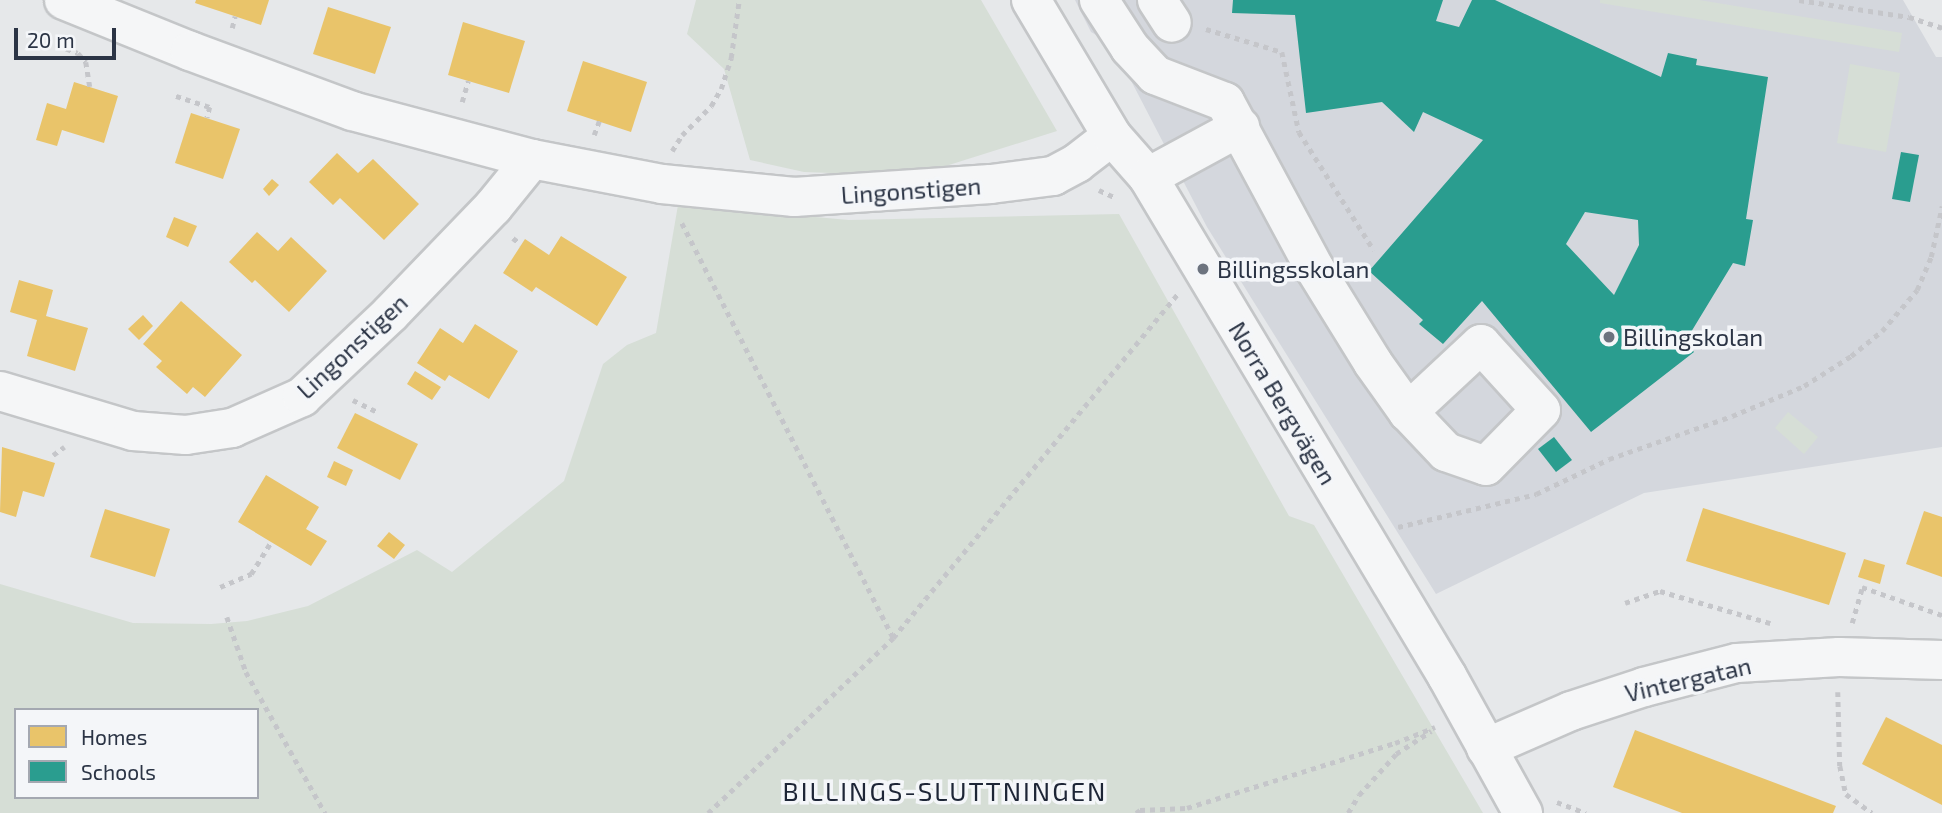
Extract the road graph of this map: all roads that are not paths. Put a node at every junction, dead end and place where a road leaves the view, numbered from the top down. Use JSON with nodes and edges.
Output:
{"nodes":[{"id":1,"x":64,"y":0,"type":"edge"},
{"id":2,"x":1031,"y":0,"type":"edge"},
{"id":3,"x":1099,"y":0,"type":"edge"},
{"id":4,"x":1240,"y":127,"type":"junction"},
{"id":5,"x":1112,"y":136,"type":"junction"},
{"id":6,"x":532,"y":159,"type":"junction"},
{"id":7,"x":1148,"y":177,"type":"junction"},
{"id":8,"x":0,"y":391,"type":"edge"},
{"id":9,"x":1408,"y":412,"type":"dead end"},
{"id":10,"x":1942,"y":660,"type":"edge"},
{"id":11,"x":1486,"y":748,"type":"junction"},
{"id":12,"x":1537,"y":806,"type":"edge"}],
"edges":[{"from":1,"to":6,"type":"street","name":"Lingonstigen"},
{"from":2,"to":5,"type":"street","name":"Norra Bergvägen"},
{"from":3,"to":4,"type":"street"},
{"from":4,"to":7,"type":"street"},
{"from":4,"to":9,"type":"street"},
{"from":5,"to":6,"type":"street","name":"Lingonstigen"},
{"from":5,"to":7,"type":"street","name":"Norra Bergvägen"},
{"from":6,"to":8,"type":"street","name":"Lingonstigen"},
{"from":7,"to":11,"type":"street","name":"Norra Bergvägen"},
{"from":10,"to":11,"type":"street","name":"Vintergatan"},
{"from":11,"to":12,"type":"street","name":"Norra Bergvägen"}]}
